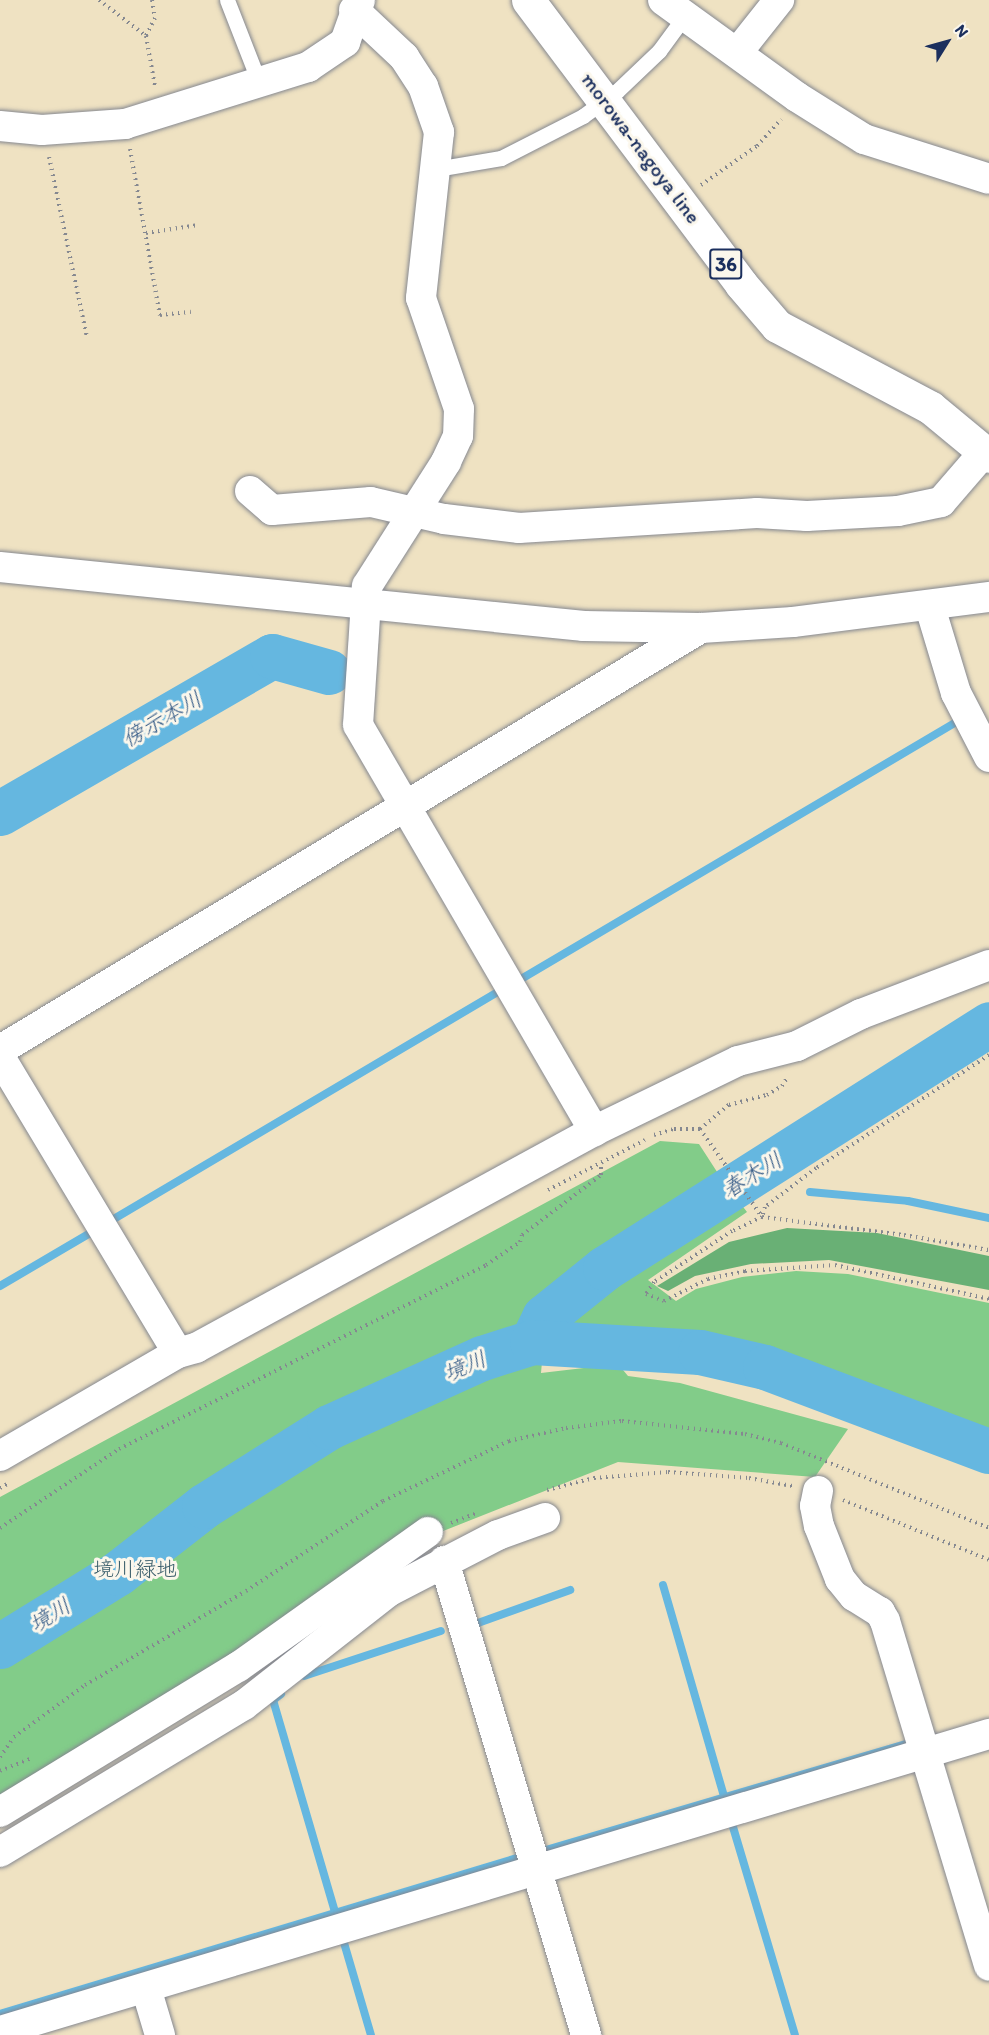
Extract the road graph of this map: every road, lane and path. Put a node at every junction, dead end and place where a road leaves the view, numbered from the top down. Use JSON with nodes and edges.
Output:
{"nodes":[{"id":1,"x":99,"y":0,"type":"edge"},
{"id":2,"x":152,"y":0,"type":"edge"},
{"id":3,"x":227,"y":0,"type":"edge"},
{"id":4,"x":528,"y":0,"type":"edge"},
{"id":5,"x":779,"y":0,"type":"edge"},
{"id":6,"x":358,"y":3,"type":"edge"},
{"id":7,"x":674,"y":9,"type":"edge"},
{"id":8,"x":146,"y":36,"type":"junction"},
{"id":9,"x":737,"y":53,"type":"junction"},
{"id":10,"x":259,"y":82,"type":"junction"},
{"id":11,"x":797,"y":97,"type":"junction"},
{"id":12,"x":606,"y":100,"type":"junction"},
{"id":13,"x":161,"y":116,"type":"junction"},
{"id":14,"x":126,"y":124,"type":"junction"},
{"id":15,"x":0,"y":126,"type":"edge"},
{"id":16,"x":42,"y":130,"type":"junction"},
{"id":17,"x":436,"y":170,"type":"junction"},
{"id":18,"x":989,"y":179,"type":"edge"},
{"id":19,"x":679,"y":200,"type":"junction"},
{"id":20,"x":198,"y":225,"type":"dead end"},
{"id":21,"x":146,"y":233,"type":"junction"},
{"id":22,"x":191,"y":312,"type":"dead end"},
{"id":23,"x":87,"y":338,"type":"dead end"},
{"id":24,"x":987,"y":453,"type":"edge"},
{"id":25,"x":250,"y":490,"type":"dead end"},
{"id":26,"x":412,"y":511,"type":"junction"},
{"id":27,"x":0,"y":567,"type":"edge"},
{"id":28,"x":989,"y":597,"type":"edge"},
{"id":29,"x":368,"y":601,"type":"junction"},
{"id":30,"x":930,"y":607,"type":"junction"},
{"id":31,"x":701,"y":628,"type":"junction"},
{"id":32,"x":989,"y":757,"type":"edge"},
{"id":33,"x":405,"y":809,"type":"junction"},
{"id":34,"x":989,"y":965,"type":"edge"},
{"id":35,"x":797,"y":1046,"type":"junction"},
{"id":36,"x":0,"y":1050,"type":"edge"},
{"id":37,"x":989,"y":1055,"type":"edge"},
{"id":38,"x":0,"y":1057,"type":"edge"},
{"id":39,"x":700,"y":1129,"type":"junction"},
{"id":40,"x":594,"y":1131,"type":"junction"},
{"id":41,"x":601,"y":1165,"type":"junction"},
{"id":42,"x":542,"y":1194,"type":"dead end"},
{"id":43,"x":762,"y":1217,"type":"junction"},
{"id":44,"x":989,"y":1250,"type":"edge"},
{"id":45,"x":989,"y":1299,"type":"edge"},
{"id":46,"x":178,"y":1353,"type":"junction"},
{"id":47,"x":8,"y":1468,"type":"edge"},
{"id":48,"x":0,"y":1488,"type":"edge"},
{"id":49,"x":818,"y":1491,"type":"junction"},
{"id":50,"x":544,"y":1505,"type":"joint"},
{"id":51,"x":480,"y":1512,"type":"dead end"},
{"id":52,"x":0,"y":1527,"type":"edge"},
{"id":53,"x":428,"y":1532,"type":"joint"},
{"id":54,"x":989,"y":1560,"type":"edge"},
{"id":55,"x":444,"y":1561,"type":"junction"},
{"id":56,"x":989,"y":1734,"type":"edge"},
{"id":57,"x":925,"y":1753,"type":"junction"},
{"id":58,"x":0,"y":1812,"type":"edge"},
{"id":59,"x":0,"y":1852,"type":"edge"},
{"id":60,"x":537,"y":1869,"type":"junction"},
{"id":61,"x":989,"y":1966,"type":"edge"},
{"id":62,"x":146,"y":1988,"type":"junction"},
{"id":63,"x":0,"y":2031,"type":"edge"},
{"id":64,"x":160,"y":2035,"type":"edge"},
{"id":65,"x":586,"y":2035,"type":"edge"}],
"edges":[{"from":1,"to":8,"type":"path"},
{"from":2,"to":8,"type":"path"},
{"from":3,"to":10,"type":"lane"},
{"from":4,"to":12,"type":"main road","name":"morowa-nagoya line","number":"36"},
{"from":5,"to":9,"type":"street"},
{"from":6,"to":10,"type":"street"},
{"from":6,"to":17,"type":"street"},
{"from":7,"to":9,"type":"street"},
{"from":7,"to":12,"type":"lane"},
{"from":8,"to":13,"type":"path"},
{"from":9,"to":11,"type":"street"},
{"from":10,"to":13,"type":"street"},
{"from":11,"to":18,"type":"street"},
{"from":11,"to":19,"type":"path"},
{"from":12,"to":17,"type":"lane"},
{"from":12,"to":19,"type":"main road","name":"morowa-nagoya line","number":"36"},
{"from":13,"to":14,"type":"street"},
{"from":14,"to":16,"type":"street"},
{"from":14,"to":21,"type":"path"},
{"from":15,"to":16,"type":"street"},
{"from":16,"to":23,"type":"path"},
{"from":17,"to":26,"type":"street"},
{"from":19,"to":24,"type":"main road","name":"morowa-nagoya line","number":"36"},
{"from":20,"to":21,"type":"path"},
{"from":21,"to":22,"type":"path"},
{"from":24,"to":26,"type":"street"},
{"from":25,"to":26,"type":"street"},
{"from":26,"to":29,"type":"street"},
{"from":27,"to":29,"type":"street"},
{"from":28,"to":30,"type":"street"},
{"from":29,"to":31,"type":"street"},
{"from":29,"to":33,"type":"street"},
{"from":30,"to":31,"type":"street"},
{"from":30,"to":32,"type":"street"},
{"from":31,"to":33,"type":"street"},
{"from":33,"to":36,"type":"street"},
{"from":33,"to":40,"type":"street"},
{"from":34,"to":35,"type":"street"},
{"from":35,"to":39,"type":"path"},
{"from":35,"to":40,"type":"street"},
{"from":37,"to":43,"type":"path"},
{"from":38,"to":46,"type":"street"},
{"from":39,"to":41,"type":"path"},
{"from":39,"to":43,"type":"path"},
{"from":40,"to":46,"type":"street"},
{"from":41,"to":42,"type":"path"},
{"from":41,"to":52,"type":"path"},
{"from":43,"to":44,"type":"path"},
{"from":43,"to":45,"type":"path"},
{"from":46,"to":47,"type":"street"},
{"from":47,"to":48,"type":"path"},
{"from":49,"to":50,"type":"path"},
{"from":49,"to":54,"type":"path"},
{"from":49,"to":57,"type":"street"},
{"from":50,"to":55,"type":"street"},
{"from":51,"to":53,"type":"path"},
{"from":53,"to":58,"type":"street"},
{"from":55,"to":59,"type":"street"},
{"from":55,"to":60,"type":"street"},
{"from":56,"to":57,"type":"street"},
{"from":57,"to":60,"type":"street"},
{"from":57,"to":61,"type":"street"},
{"from":60,"to":62,"type":"street"},
{"from":60,"to":65,"type":"street"},
{"from":62,"to":63,"type":"street"},
{"from":62,"to":64,"type":"street"}]}
